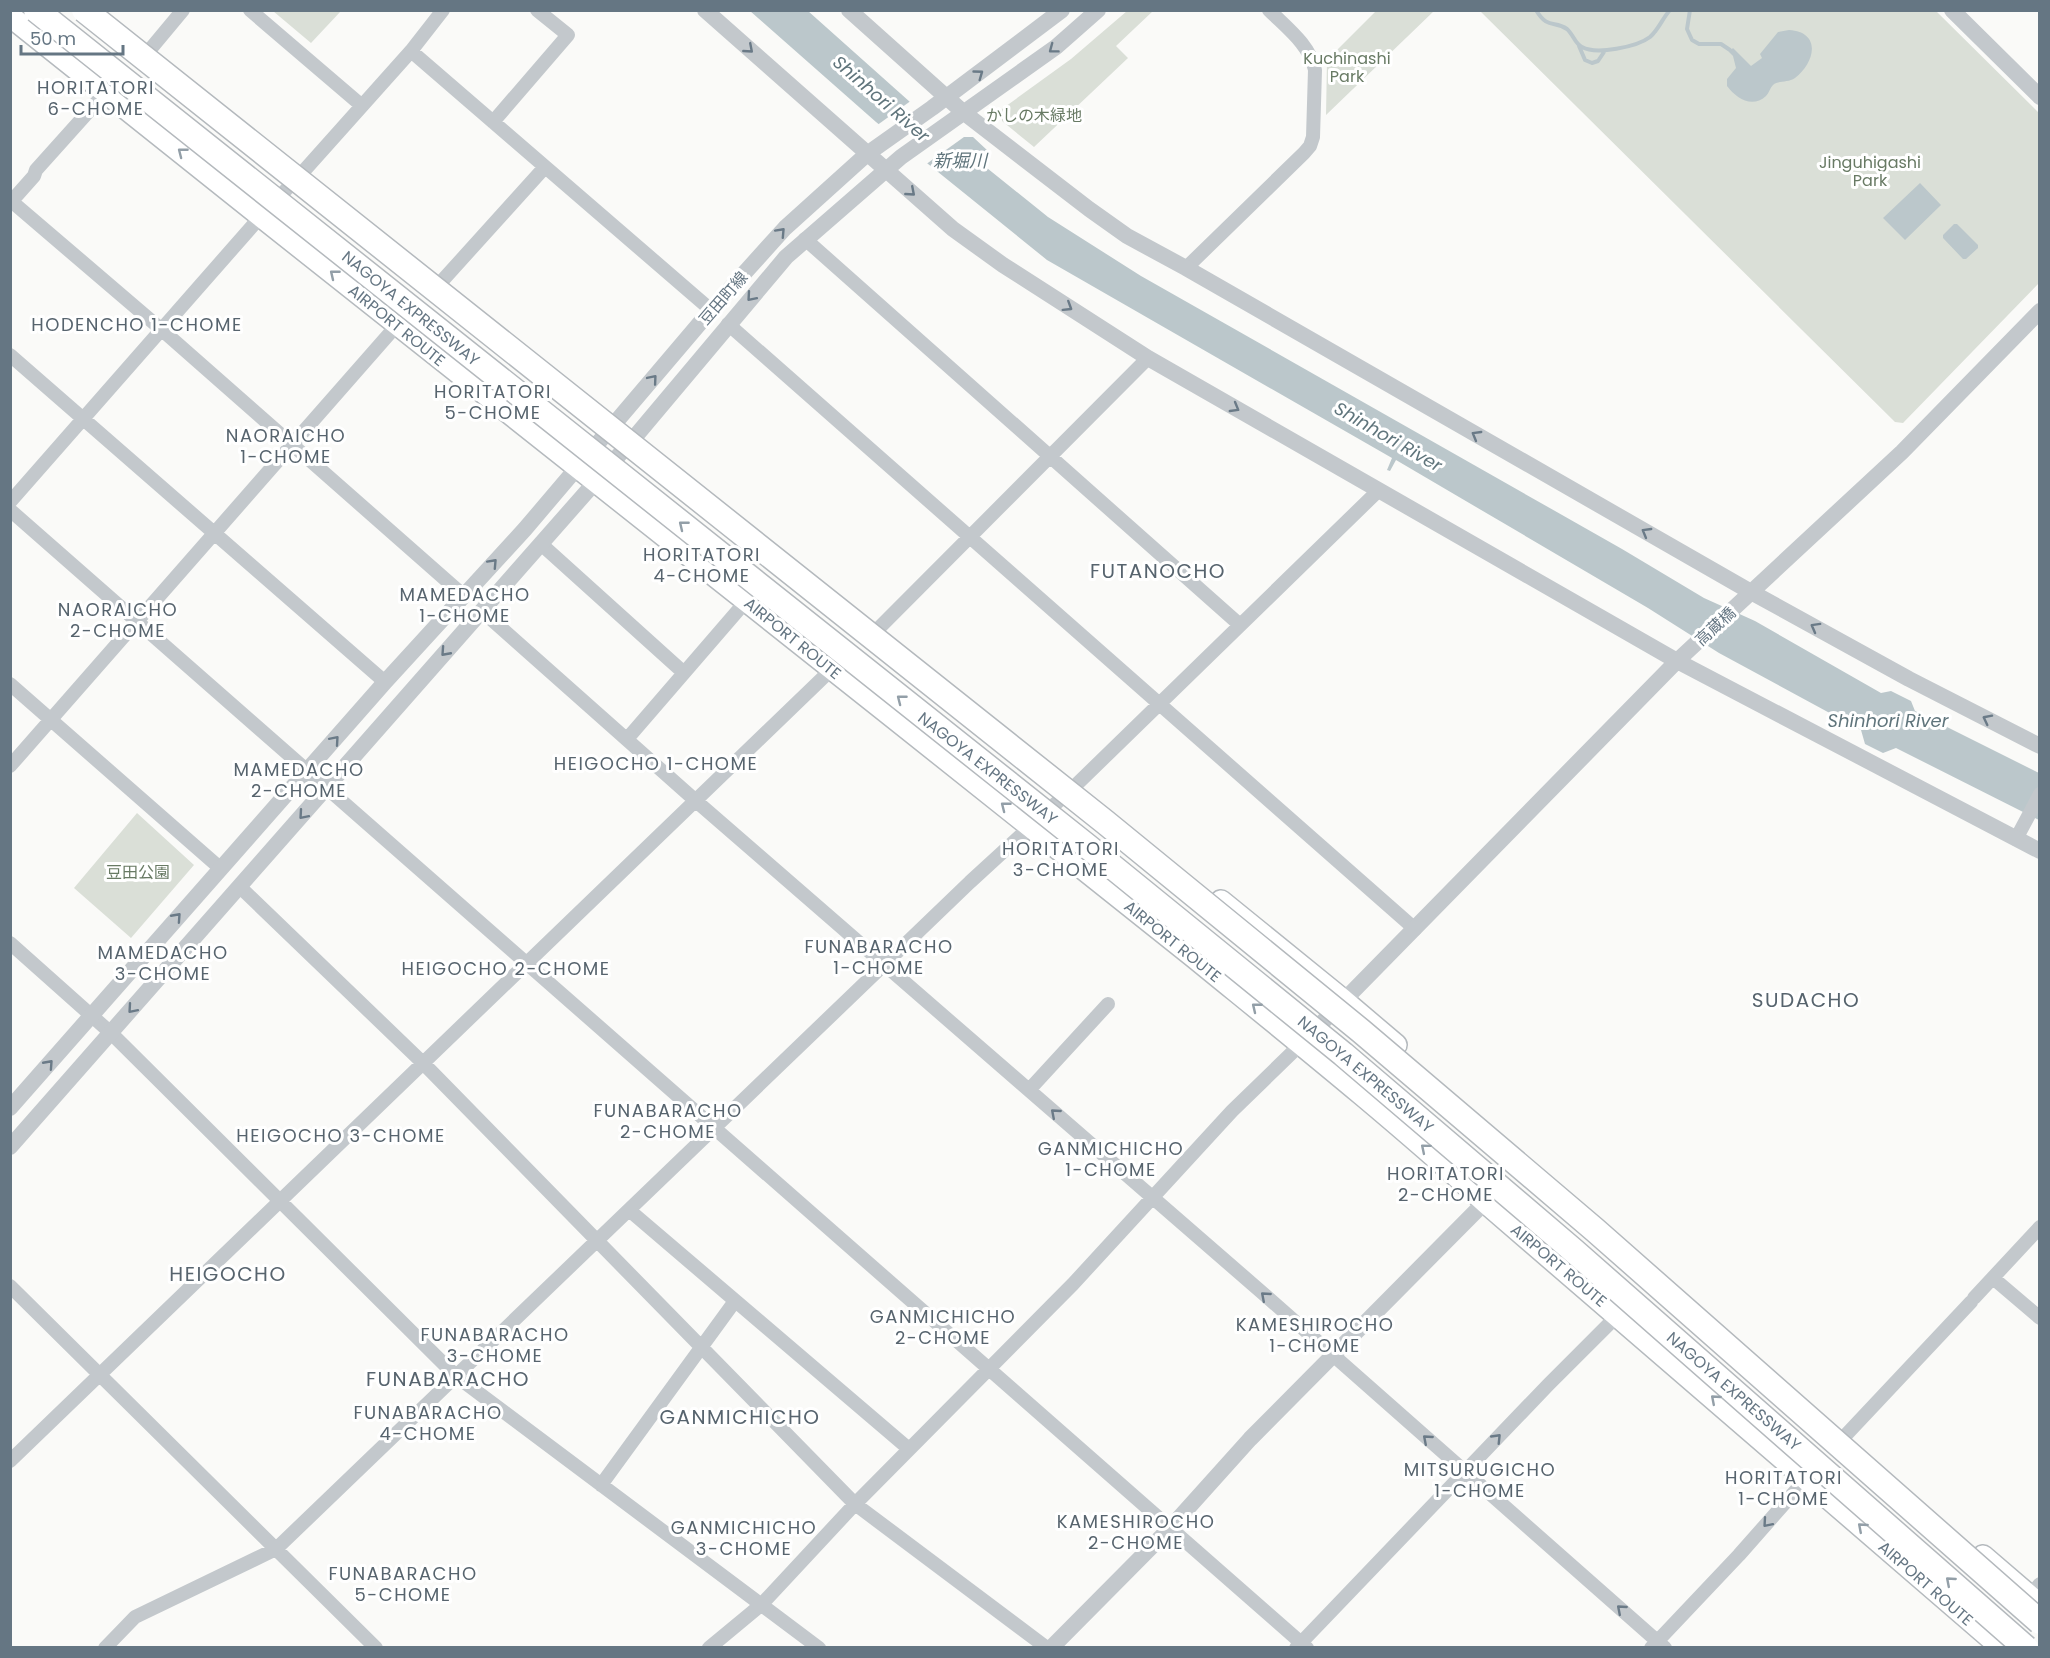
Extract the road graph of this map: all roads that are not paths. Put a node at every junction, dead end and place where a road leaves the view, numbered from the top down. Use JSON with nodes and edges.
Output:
{"nodes":[{"id":1,"x":36,"y":10,"type":"edge"},
{"id":2,"x":84,"y":10,"type":"edge"},
{"id":3,"x":95,"y":10,"type":"edge"},
{"id":4,"x":183,"y":10,"type":"edge"},
{"id":5,"x":250,"y":10,"type":"edge"},
{"id":6,"x":443,"y":10,"type":"edge"},
{"id":7,"x":537,"y":10,"type":"edge"},
{"id":8,"x":705,"y":10,"type":"edge"},
{"id":9,"x":849,"y":10,"type":"edge"},
{"id":10,"x":1062,"y":10,"type":"edge"},
{"id":11,"x":1098,"y":10,"type":"edge"},
{"id":12,"x":1269,"y":10,"type":"edge"},
{"id":13,"x":1952,"y":10,"type":"edge"},
{"id":14,"x":10,"y":16,"type":"edge"},
{"id":15,"x":411,"y":51,"type":"junction"},
{"id":16,"x":148,"y":52,"type":"junction"},
{"id":17,"x":106,"y":92,"type":"junction"},
{"id":18,"x":946,"y":97,"type":"junction"},
{"id":19,"x":2040,"y":97,"type":"edge"},
{"id":20,"x":361,"y":105,"type":"junction"},
{"id":21,"x":963,"y":112,"type":"junction"},
{"id":22,"x":494,"y":122,"type":"junction"},
{"id":23,"x":867,"y":154,"type":"junction"},
{"id":24,"x":545,"y":166,"type":"junction"},
{"id":25,"x":885,"y":170,"type":"junction"},
{"id":26,"x":302,"y":173,"type":"junction"},
{"id":27,"x":11,"y":201,"type":"edge"},
{"id":28,"x":262,"y":215,"type":"junction"},
{"id":29,"x":805,"y":239,"type":"junction"},
{"id":30,"x":1186,"y":268,"type":"junction"},
{"id":31,"x":441,"y":281,"type":"junction"},
{"id":32,"x":711,"y":310,"type":"junction"},
{"id":33,"x":2040,"y":311,"type":"edge"},
{"id":34,"x":728,"y":324,"type":"junction"},
{"id":35,"x":397,"y":326,"type":"junction"},
{"id":36,"x":162,"y":330,"type":"junction"},
{"id":37,"x":10,"y":355,"type":"edge"},
{"id":38,"x":1148,"y":358,"type":"junction"},
{"id":39,"x":83,"y":419,"type":"junction"},
{"id":40,"x":615,"y":423,"type":"junction"},
{"id":41,"x":634,"y":438,"type":"junction"},
{"id":42,"x":292,"y":444,"type":"junction"},
{"id":43,"x":1050,"y":457,"type":"junction"},
{"id":44,"x":576,"y":468,"type":"junction"},
{"id":45,"x":595,"y":483,"type":"junction"},
{"id":46,"x":1379,"y":490,"type":"junction"},
{"id":47,"x":10,"y":502,"type":"edge"},
{"id":48,"x":10,"y":510,"type":"edge"},
{"id":49,"x":215,"y":533,"type":"junction"},
{"id":50,"x":968,"y":537,"type":"junction"},
{"id":51,"x":541,"y":544,"type":"junction"},
{"id":52,"x":780,"y":576,"type":"dead end"},
{"id":53,"x":463,"y":594,"type":"junction"},
{"id":54,"x":1747,"y":596,"type":"junction"},
{"id":55,"x":747,"y":600,"type":"junction"},
{"id":56,"x":482,"y":611,"type":"junction"},
{"id":57,"x":137,"y":621,"type":"junction"},
{"id":58,"x":1240,"y":625,"type":"junction"},
{"id":59,"x":878,"y":629,"type":"junction"},
{"id":60,"x":1682,"y":656,"type":"junction"},
{"id":61,"x":832,"y":669,"type":"junction"},
{"id":62,"x":683,"y":672,"type":"junction"},
{"id":63,"x":385,"y":682,"type":"junction"},
{"id":64,"x":10,"y":684,"type":"edge"},
{"id":65,"x":1158,"y":704,"type":"junction"},
{"id":66,"x":51,"y":720,"type":"junction"},
{"id":67,"x":627,"y":738,"type":"junction"},
{"id":68,"x":2040,"y":746,"type":"edge"},
{"id":69,"x":10,"y":766,"type":"edge"},
{"id":70,"x":308,"y":770,"type":"junction"},
{"id":71,"x":1076,"y":784,"type":"junction"},
{"id":72,"x":327,"y":787,"type":"junction"},
{"id":73,"x":2040,"y":794,"type":"edge"},
{"id":74,"x":696,"y":801,"type":"junction"},
{"id":75,"x":1030,"y":826,"type":"junction"},
{"id":76,"x":2020,"y":833,"type":"junction"},
{"id":77,"x":1087,"y":846,"type":"junction"},
{"id":78,"x":2040,"y":851,"type":"edge"},
{"id":79,"x":220,"y":868,"type":"junction"},
{"id":80,"x":240,"y":887,"type":"junction"},
{"id":81,"x":1415,"y":929,"type":"junction"},
{"id":82,"x":10,"y":943,"type":"edge"},
{"id":83,"x":528,"y":963,"type":"junction"},
{"id":84,"x":884,"y":965,"type":"junction"},
{"id":85,"x":1343,"y":1000,"type":"junction"},
{"id":86,"x":1108,"y":1004,"type":"dead end"},
{"id":87,"x":92,"y":1015,"type":"junction"},
{"id":88,"x":111,"y":1033,"type":"junction"},
{"id":89,"x":1301,"y":1044,"type":"junction"},
{"id":90,"x":424,"y":1064,"type":"junction"},
{"id":91,"x":1029,"y":1090,"type":"junction"},
{"id":92,"x":10,"y":1108,"type":"edge"},
{"id":93,"x":714,"y":1127,"type":"junction"},
{"id":94,"x":10,"y":1148,"type":"edge"},
{"id":95,"x":1152,"y":1197,"type":"junction"},
{"id":96,"x":281,"y":1202,"type":"junction"},
{"id":97,"x":1485,"y":1202,"type":"junction"},
{"id":98,"x":629,"y":1210,"type":"junction"},
{"id":99,"x":2040,"y":1227,"type":"edge"},
{"id":100,"x":597,"y":1241,"type":"junction"},
{"id":101,"x":1993,"y":1278,"type":"junction"},
{"id":102,"x":10,"y":1286,"type":"edge"},
{"id":103,"x":735,"y":1301,"type":"junction"},
{"id":104,"x":1618,"y":1316,"type":"junction"},
{"id":105,"x":2040,"y":1318,"type":"edge"},
{"id":106,"x":701,"y":1348,"type":"junction"},
{"id":107,"x":1333,"y":1356,"type":"junction"},
{"id":108,"x":988,"y":1368,"type":"junction"},
{"id":109,"x":101,"y":1375,"type":"junction"},
{"id":110,"x":456,"y":1376,"type":"junction"},
{"id":111,"x":1844,"y":1437,"type":"junction"},
{"id":112,"x":909,"y":1449,"type":"junction"},
{"id":113,"x":10,"y":1461,"type":"edge"},
{"id":114,"x":1465,"y":1471,"type":"junction"},
{"id":115,"x":1806,"y":1479,"type":"junction"},
{"id":116,"x":601,"y":1485,"type":"junction"},
{"id":117,"x":855,"y":1504,"type":"junction"},
{"id":118,"x":1170,"y":1528,"type":"junction"},
{"id":119,"x":1922,"y":1541,"type":"dead end"},
{"id":120,"x":276,"y":1549,"type":"junction"},
{"id":121,"x":2036,"y":1595,"type":"edge"},
{"id":122,"x":761,"y":1605,"type":"junction"},
{"id":123,"x":2040,"y":1622,"type":"edge"},
{"id":124,"x":1990,"y":1644,"type":"edge"},
{"id":125,"x":1658,"y":1645,"type":"edge"},
{"id":126,"x":1301,"y":1646,"type":"edge"},
{"id":127,"x":105,"y":1647,"type":"edge"},
{"id":128,"x":375,"y":1647,"type":"edge"},
{"id":129,"x":709,"y":1647,"type":"edge"},
{"id":130,"x":819,"y":1647,"type":"edge"},
{"id":131,"x":1049,"y":1647,"type":"edge"},
{"id":132,"x":2026,"y":1647,"type":"edge"}],
"edges":[{"from":77,"to":1,"type":"highway","name":"NAGOYA EXPRESSWAY","one_way":true,"bridge":true},
{"from":2,"to":52,"type":"highway","bridge":true},
{"from":2,"to":123,"type":"highway","name":"NAGOYA EXPRESSWAY","bridge":true},
{"from":3,"to":16,"type":"main road"},
{"from":4,"to":16,"type":"street"},
{"from":5,"to":20,"type":"street"},
{"from":6,"to":15,"type":"street"},
{"from":7,"to":22,"type":"street"},
{"from":8,"to":23,"type":"street","one_way":true},
{"from":9,"to":18,"type":"street"},
{"from":18,"to":10,"type":"street","one_way":true},
{"from":11,"to":21,"type":"street","one_way":true},
{"from":12,"to":30,"type":"street"},
{"from":13,"to":19,"type":"street"},
{"from":14,"to":17,"type":"main road","name":"AIRPORT ROUTE"},
{"from":15,"to":20,"type":"street"},
{"from":15,"to":22,"type":"street"},
{"from":16,"to":26,"type":"main road"},
{"from":17,"to":27,"type":"street"},
{"from":28,"to":17,"type":"main road","name":"AIRPORT ROUTE","one_way":true},
{"from":18,"to":21,"type":"street"},
{"from":18,"to":23,"type":"street","name":"豆田町線"},
{"from":20,"to":26,"type":"street"},
{"from":21,"to":25,"type":"street","name":"豆田町線"},
{"from":21,"to":30,"type":"street"},
{"from":22,"to":24,"type":"street"},
{"from":23,"to":25,"type":"street"},
{"from":32,"to":23,"type":"street","name":"豆田町線","one_way":true},
{"from":24,"to":31,"type":"street"},
{"from":24,"to":32,"type":"street"},
{"from":25,"to":29,"type":"street","name":"豆田町線"},
{"from":25,"to":38,"type":"street","one_way":true},
{"from":26,"to":28,"type":"street"},
{"from":26,"to":31,"type":"main road"},
{"from":27,"to":36,"type":"street"},
{"from":35,"to":28,"type":"main road","name":"AIRPORT ROUTE","one_way":true},
{"from":28,"to":36,"type":"street"},
{"from":29,"to":34,"type":"street","name":"豆田町線","one_way":true},
{"from":29,"to":43,"type":"street"},
{"from":54,"to":30,"type":"street","one_way":true},
{"from":31,"to":40,"type":"main road"},
{"from":40,"to":32,"type":"street","name":"豆田町線","one_way":true},
{"from":33,"to":54,"type":"street","name":"高蔵橋"},
{"from":34,"to":41,"type":"street","name":"豆田町線"},
{"from":34,"to":50,"type":"street"},
{"from":35,"to":42,"type":"street"},
{"from":35,"to":44,"type":"main road","name":"AIRPORT ROUTE"},
{"from":36,"to":39,"type":"street"},
{"from":36,"to":42,"type":"street"},
{"from":37,"to":39,"type":"street"},
{"from":38,"to":43,"type":"street"},
{"from":38,"to":46,"type":"street","one_way":true},
{"from":39,"to":47,"type":"street"},
{"from":39,"to":49,"type":"street"},
{"from":40,"to":41,"type":"main road"},
{"from":40,"to":44,"type":"street","name":"豆田町線"},
{"from":41,"to":45,"type":"street","name":"豆田町線"},
{"from":41,"to":59,"type":"main road"},
{"from":42,"to":49,"type":"street"},
{"from":42,"to":53,"type":"street"},
{"from":43,"to":50,"type":"street"},
{"from":43,"to":58,"type":"street"},
{"from":44,"to":45,"type":"main road","name":"AIRPORT ROUTE"},
{"from":53,"to":44,"type":"street","name":"豆田町線","one_way":true},
{"from":45,"to":51,"type":"street","name":"豆田町線"},
{"from":45,"to":55,"type":"main road","name":"AIRPORT ROUTE"},
{"from":46,"to":58,"type":"street"},
{"from":46,"to":60,"type":"street"},
{"from":48,"to":57,"type":"street"},
{"from":49,"to":57,"type":"street"},
{"from":49,"to":63,"type":"street"},
{"from":50,"to":59,"type":"street"},
{"from":50,"to":65,"type":"street"},
{"from":51,"to":56,"type":"street","name":"豆田町線"},
{"from":51,"to":62,"type":"street"},
{"from":53,"to":63,"type":"street","name":"豆田町線"},
{"from":54,"to":60,"type":"street","name":"高蔵橋"},
{"from":68,"to":54,"type":"street","one_way":true},
{"from":55,"to":61,"type":"main road","name":"AIRPORT ROUTE"},
{"from":55,"to":62,"type":"street"},
{"from":56,"to":67,"type":"street"},
{"from":56,"to":72,"type":"street","name":"豆田町線","one_way":true},
{"from":57,"to":66,"type":"street"},
{"from":57,"to":70,"type":"street"},
{"from":58,"to":65,"type":"street"},
{"from":59,"to":71,"type":"main road"},
{"from":60,"to":76,"type":"street"},
{"from":60,"to":81,"type":"street","name":"高蔵橋"},
{"from":61,"to":74,"type":"street"},
{"from":75,"to":61,"type":"main road","name":"AIRPORT ROUTE","one_way":true},
{"from":62,"to":67,"type":"street"},
{"from":70,"to":63,"type":"street","name":"豆田町線","one_way":true},
{"from":64,"to":66,"type":"street"},
{"from":65,"to":71,"type":"street"},
{"from":65,"to":81,"type":"street"},
{"from":66,"to":69,"type":"street"},
{"from":66,"to":79,"type":"street"},
{"from":67,"to":74,"type":"street"},
{"from":70,"to":72,"type":"street"},
{"from":70,"to":79,"type":"street","name":"豆田町線"},
{"from":71,"to":75,"type":"street"},
{"from":71,"to":85,"type":"main road"},
{"from":72,"to":80,"type":"street","name":"豆田町線","one_way":true},
{"from":72,"to":83,"type":"street"},
{"from":73,"to":76,"type":"street"},
{"from":74,"to":83,"type":"street"},
{"from":74,"to":84,"type":"street"},
{"from":75,"to":84,"type":"street"},
{"from":89,"to":75,"type":"main road","name":"AIRPORT ROUTE","one_way":true},
{"from":76,"to":78,"type":"street"},
{"from":77,"to":119,"type":"highway","bridge":true},
{"from":132,"to":77,"type":"highway","name":"NAGOYA EXPRESSWAY","one_way":true,"bridge":true},
{"from":87,"to":79,"type":"street","name":"豆田町線","one_way":true},
{"from":80,"to":88,"type":"street","name":"豆田町線","one_way":true},
{"from":80,"to":90,"type":"street"},
{"from":81,"to":85,"type":"street","name":"高蔵橋"},
{"from":82,"to":87,"type":"street"},
{"from":83,"to":90,"type":"street"},
{"from":83,"to":93,"type":"street"},
{"from":84,"to":91,"type":"street"},
{"from":84,"to":93,"type":"street"},
{"from":85,"to":89,"type":"street","name":"高蔵橋"},
{"from":85,"to":111,"type":"main road"},
{"from":86,"to":91,"type":"street"},
{"from":87,"to":88,"type":"street"},
{"from":92,"to":87,"type":"street","name":"豆田町線","one_way":true},
{"from":88,"to":94,"type":"street","name":"豆田町線"},
{"from":88,"to":96,"type":"street"},
{"from":89,"to":95,"type":"street"},
{"from":97,"to":89,"type":"main road","name":"AIRPORT ROUTE","one_way":true},
{"from":90,"to":96,"type":"street"},
{"from":90,"to":100,"type":"street"},
{"from":95,"to":91,"type":"street","one_way":true},
{"from":93,"to":98,"type":"street"},
{"from":93,"to":108,"type":"street"},
{"from":107,"to":95,"type":"street","one_way":true},
{"from":95,"to":108,"type":"street"},
{"from":96,"to":109,"type":"street"},
{"from":96,"to":110,"type":"street"},
{"from":97,"to":104,"type":"main road","name":"AIRPORT ROUTE"},
{"from":97,"to":107,"type":"street"},
{"from":98,"to":100,"type":"street"},
{"from":98,"to":103,"type":"street"},
{"from":99,"to":101,"type":"street"},
{"from":100,"to":106,"type":"street"},
{"from":100,"to":110,"type":"street"},
{"from":101,"to":105,"type":"street"},
{"from":101,"to":111,"type":"street"},
{"from":102,"to":109,"type":"street"},
{"from":103,"to":106,"type":"street"},
{"from":103,"to":112,"type":"street"},
{"from":114,"to":104,"type":"street","one_way":true},
{"from":115,"to":104,"type":"main road","name":"AIRPORT ROUTE","one_way":true},
{"from":106,"to":116,"type":"street"},
{"from":106,"to":117,"type":"street"},
{"from":114,"to":107,"type":"street","one_way":true},
{"from":107,"to":118,"type":"street"},
{"from":108,"to":112,"type":"street"},
{"from":108,"to":118,"type":"street"},
{"from":109,"to":113,"type":"street"},
{"from":109,"to":120,"type":"street"},
{"from":110,"to":116,"type":"street"},
{"from":110,"to":120,"type":"street"},
{"from":111,"to":121,"type":"main road"},
{"from":112,"to":117,"type":"street"},
{"from":125,"to":114,"type":"street","one_way":true},
{"from":114,"to":126,"type":"street"},
{"from":124,"to":115,"type":"main road","name":"AIRPORT ROUTE","one_way":true},
{"from":115,"to":125,"type":"street","one_way":true},
{"from":116,"to":122,"type":"street"},
{"from":117,"to":122,"type":"street"},
{"from":117,"to":131,"type":"street"},
{"from":118,"to":126,"type":"street"},
{"from":118,"to":131,"type":"street"},
{"from":120,"to":127,"type":"street"},
{"from":120,"to":128,"type":"street"},
{"from":122,"to":129,"type":"street"},
{"from":122,"to":130,"type":"street"}]}
